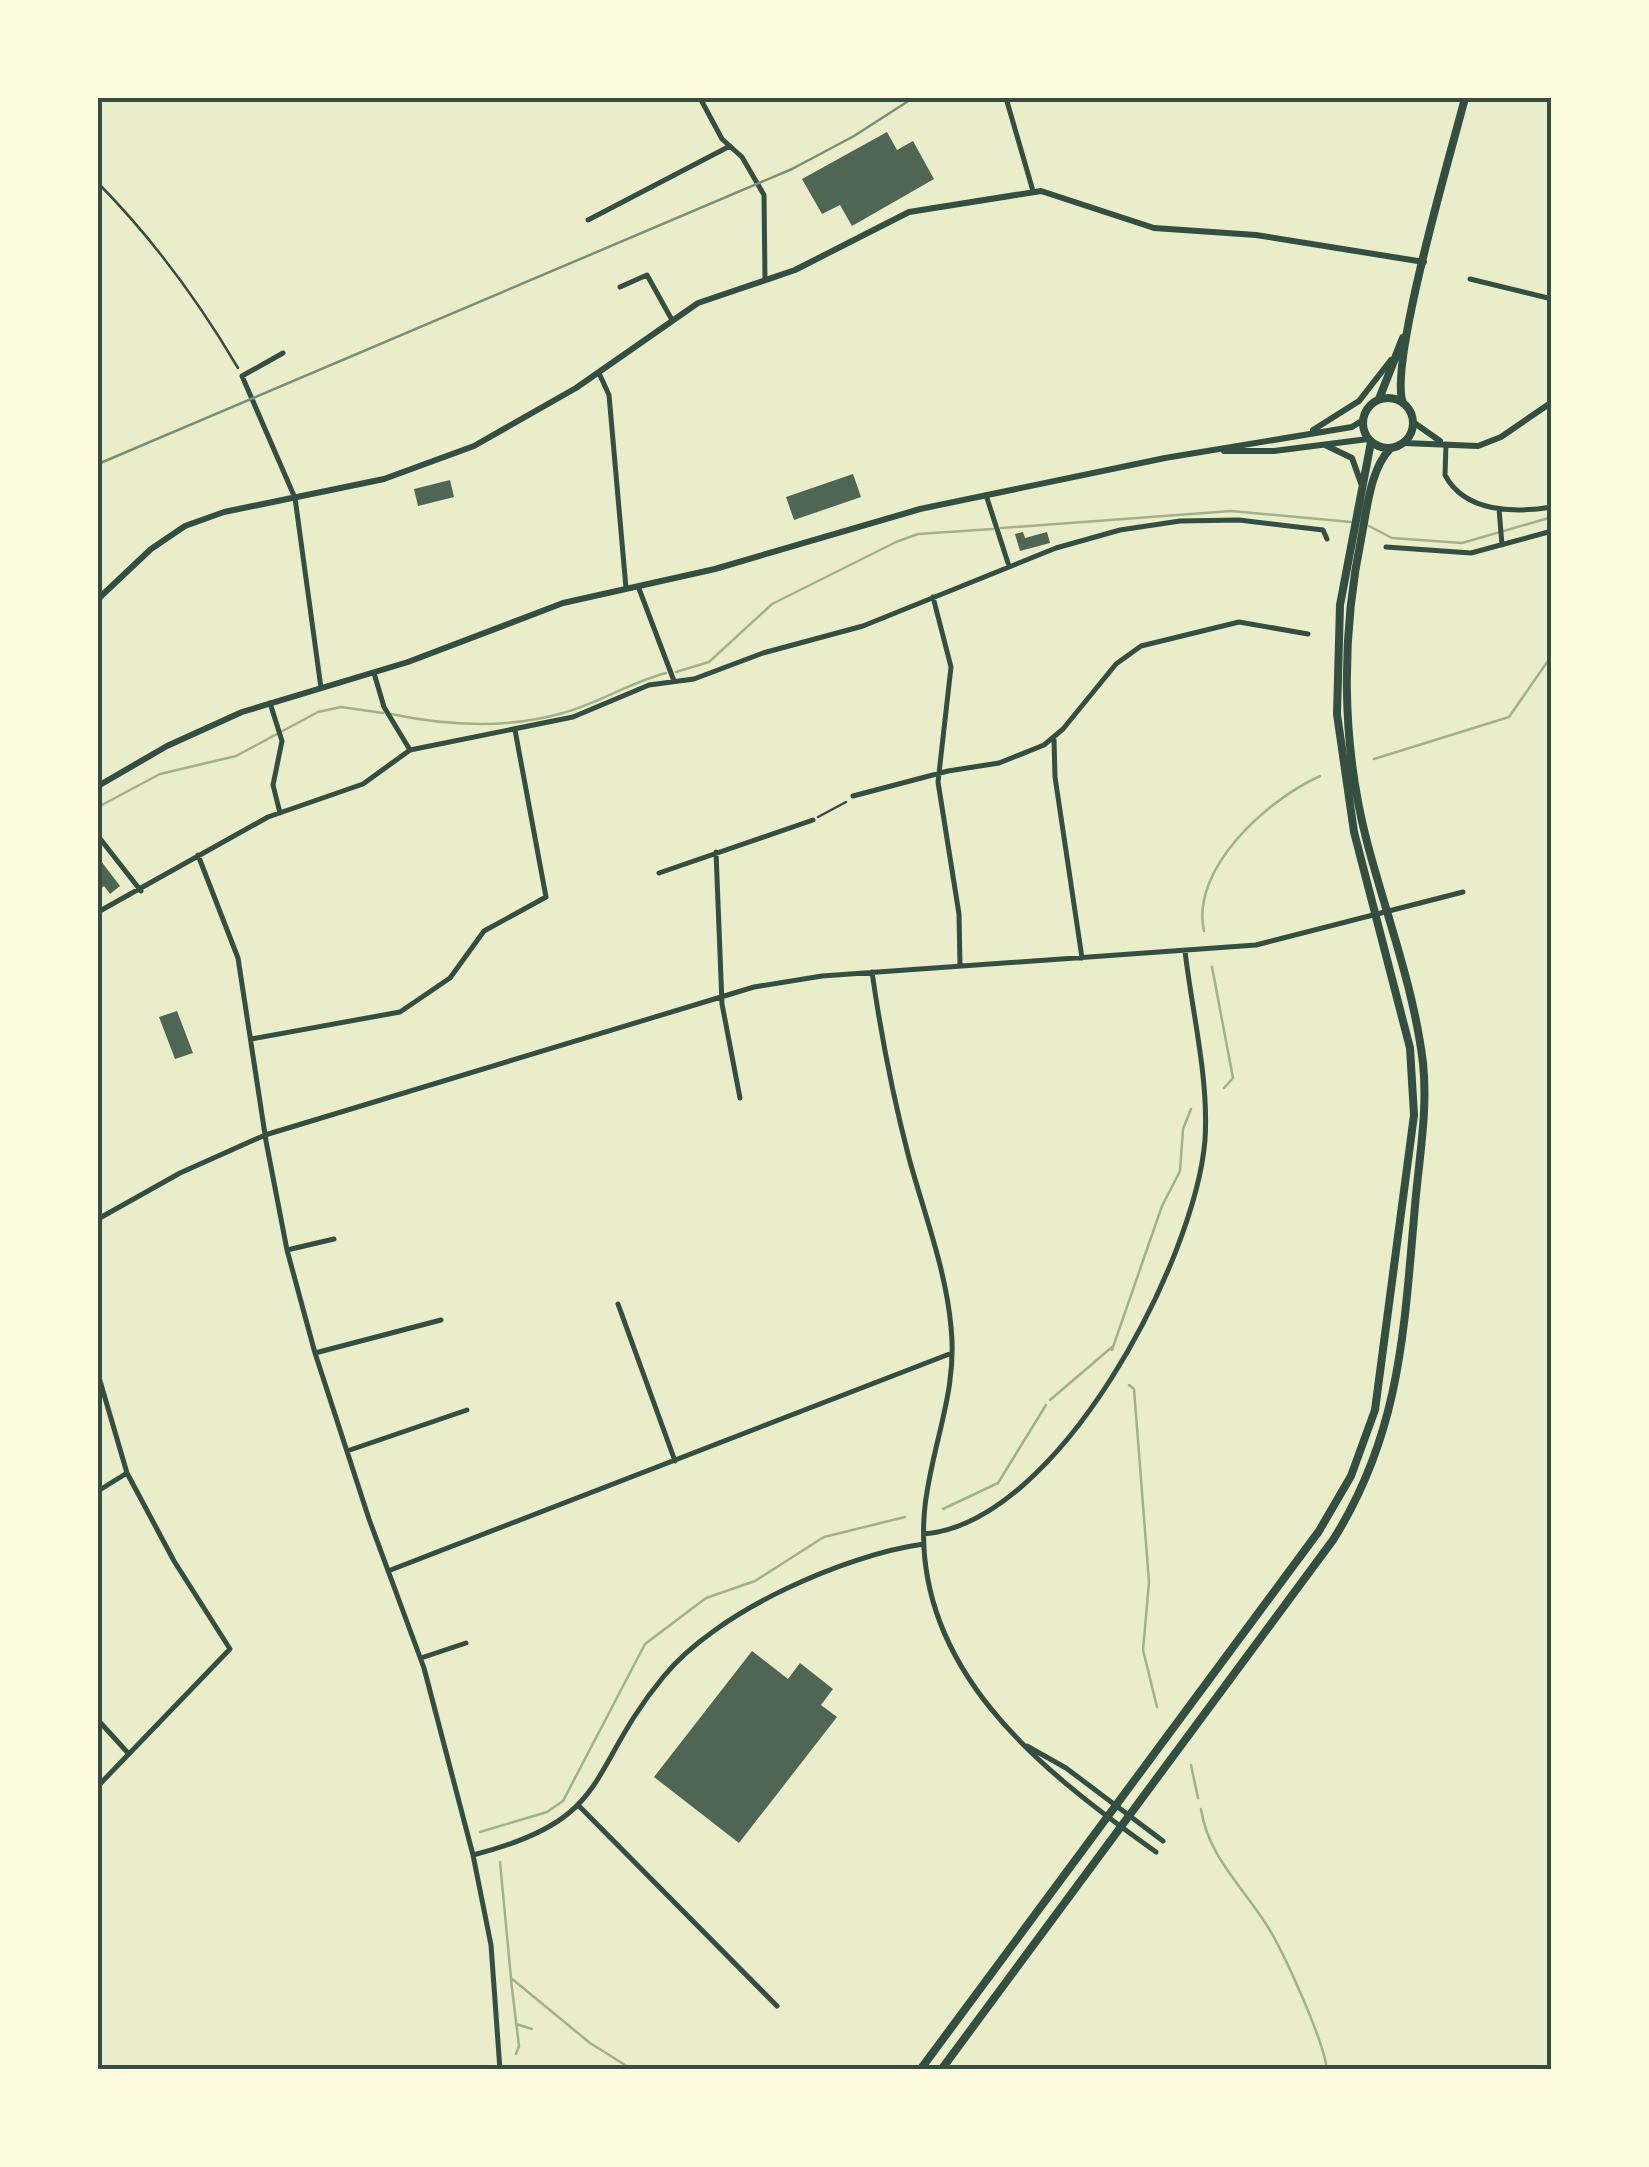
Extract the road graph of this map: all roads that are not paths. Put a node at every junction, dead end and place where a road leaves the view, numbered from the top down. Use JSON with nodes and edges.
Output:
{"nodes":[{"id":1,"x":700,"y":98,"type":"edge"},
{"id":2,"x":1006,"y":98,"type":"edge"},
{"id":3,"x":1465,"y":98,"type":"edge"},
{"id":4,"x":730,"y":146,"type":"junction"},
{"id":5,"x":1033,"y":191,"type":"junction"},
{"id":6,"x":588,"y":220,"type":"dead end"},
{"id":7,"x":1424,"y":262,"type":"junction"},
{"id":8,"x":1470,"y":279,"type":"dead end"},
{"id":9,"x":765,"y":280,"type":"junction"},
{"id":10,"x":620,"y":287,"type":"dead end"},
{"id":11,"x":1552,"y":298,"type":"edge"},
{"id":12,"x":672,"y":320,"type":"junction"},
{"id":13,"x":1408,"y":324,"type":"junction"},
{"id":14,"x":1396,"y":351,"type":"junction"},
{"id":15,"x":282,"y":352,"type":"dead end"},
{"id":16,"x":599,"y":372,"type":"junction"},
{"id":17,"x":1379,"y":400,"type":"junction"},
{"id":18,"x":1552,"y":402,"type":"edge"},
{"id":19,"x":1403,"y":403,"type":"junction"},
{"id":20,"x":1363,"y":420,"type":"junction"},
{"id":21,"x":1413,"y":422,"type":"junction"},
{"id":22,"x":1302,"y":434,"type":"junction"},
{"id":23,"x":1369,"y":440,"type":"junction"},
{"id":24,"x":1404,"y":443,"type":"junction"},
{"id":25,"x":1319,"y":444,"type":"junction"},
{"id":26,"x":1446,"y":444,"type":"junction"},
{"id":27,"x":1390,"y":448,"type":"junction"},
{"id":28,"x":1208,"y":451,"type":"junction"},
{"id":29,"x":1361,"y":492,"type":"junction"},
{"id":30,"x":986,"y":495,"type":"junction"},
{"id":31,"x":294,"y":498,"type":"junction"},
{"id":32,"x":1552,"y":507,"type":"edge"},
{"id":33,"x":1499,"y":509,"type":"junction"},
{"id":34,"x":1361,"y":516,"type":"junction"},
{"id":35,"x":1552,"y":530,"type":"edge"},
{"id":36,"x":1357,"y":534,"type":"junction"},
{"id":37,"x":1326,"y":538,"type":"dead end"},
{"id":38,"x":1500,"y":538,"type":"junction"},
{"id":39,"x":1386,"y":547,"type":"dead end"},
{"id":40,"x":1009,"y":565,"type":"junction"},
{"id":41,"x":638,"y":586,"type":"junction"},
{"id":42,"x":626,"y":588,"type":"junction"},
{"id":43,"x":933,"y":597,"type":"junction"},
{"id":44,"x":98,"y":599,"type":"edge"},
{"id":45,"x":1308,"y":634,"type":"dead end"},
{"id":46,"x":374,"y":672,"type":"junction"},
{"id":47,"x":674,"y":681,"type":"junction"},
{"id":48,"x":321,"y":688,"type":"junction"},
{"id":49,"x":270,"y":703,"type":"junction"},
{"id":50,"x":515,"y":730,"type":"junction"},
{"id":51,"x":1054,"y":739,"type":"junction"},
{"id":52,"x":410,"y":750,"type":"junction"},
{"id":53,"x":939,"y":774,"type":"junction"},
{"id":54,"x":98,"y":786,"type":"edge"},
{"id":55,"x":853,"y":796,"type":"road end"},
{"id":56,"x":280,"y":814,"type":"junction"},
{"id":57,"x":812,"y":820,"type":"road end"},
{"id":58,"x":98,"y":836,"type":"edge"},
{"id":59,"x":716,"y":852,"type":"junction"},
{"id":60,"x":198,"y":854,"type":"junction"},
{"id":61,"x":659,"y":874,"type":"dead end"},
{"id":62,"x":141,"y":891,"type":"junction"},
{"id":63,"x":1463,"y":892,"type":"dead end"},
{"id":64,"x":98,"y":912,"type":"edge"},
{"id":65,"x":1386,"y":913,"type":"junction"},
{"id":66,"x":1375,"y":916,"type":"junction"},
{"id":67,"x":1185,"y":951,"type":"junction"},
{"id":68,"x":1082,"y":958,"type":"junction"},
{"id":69,"x":960,"y":966,"type":"junction"},
{"id":70,"x":872,"y":972,"type":"junction"},
{"id":71,"x":721,"y":997,"type":"junction"},
{"id":72,"x":250,"y":1039,"type":"junction"},
{"id":73,"x":740,"y":1098,"type":"dead end"},
{"id":74,"x":265,"y":1135,"type":"junction"},
{"id":75,"x":98,"y":1218,"type":"edge"},
{"id":76,"x":334,"y":1239,"type":"dead end"},
{"id":77,"x":288,"y":1250,"type":"junction"},
{"id":78,"x":618,"y":1304,"type":"dead end"},
{"id":79,"x":441,"y":1320,"type":"dead end"},
{"id":80,"x":952,"y":1353,"type":"junction"},
{"id":81,"x":315,"y":1354,"type":"junction"},
{"id":82,"x":98,"y":1374,"type":"edge"},
{"id":83,"x":467,"y":1410,"type":"dead end"},
{"id":84,"x":346,"y":1451,"type":"junction"},
{"id":85,"x":675,"y":1460,"type":"junction"},
{"id":86,"x":127,"y":1472,"type":"junction"},
{"id":87,"x":98,"y":1491,"type":"edge"},
{"id":88,"x":924,"y":1534,"type":"junction"},
{"id":89,"x":924,"y":1544,"type":"junction"},
{"id":90,"x":388,"y":1570,"type":"junction"},
{"id":91,"x":466,"y":1642,"type":"dead end"},
{"id":92,"x":421,"y":1659,"type":"junction"},
{"id":93,"x":98,"y":1720,"type":"edge"},
{"id":94,"x":1024,"y":1745,"type":"junction"},
{"id":95,"x":128,"y":1754,"type":"junction"},
{"id":96,"x":98,"y":1786,"type":"edge"},
{"id":97,"x":1116,"y":1806,"type":"junction"},
{"id":98,"x":580,"y":1807,"type":"junction"},
{"id":99,"x":1129,"y":1816,"type":"junction"},
{"id":100,"x":1108,"y":1817,"type":"junction"},
{"id":101,"x":1121,"y":1827,"type":"junction"},
{"id":102,"x":1163,"y":1841,"type":"dead end"},
{"id":103,"x":1156,"y":1852,"type":"dead end"},
{"id":104,"x":473,"y":1855,"type":"junction"},
{"id":105,"x":777,"y":2006,"type":"dead end"},
{"id":106,"x":500,"y":2070,"type":"edge"},
{"id":107,"x":920,"y":2070,"type":"edge"},
{"id":108,"x":941,"y":2070,"type":"edge"}],
"edges":[{"from":1,"to":4,"type":"street"},
{"from":2,"to":5,"type":"street"},
{"from":3,"to":7,"type":"main road"},
{"from":4,"to":6,"type":"street"},
{"from":4,"to":9,"type":"street"},
{"from":5,"to":7,"type":"street"},
{"from":5,"to":9,"type":"street"},
{"from":7,"to":13,"type":"main road"},
{"from":8,"to":11,"type":"street"},
{"from":9,"to":12,"type":"street"},
{"from":10,"to":12,"type":"street"},
{"from":12,"to":16,"type":"street"},
{"from":13,"to":14,"type":"main road"},
{"from":13,"to":19,"type":"main road"},
{"from":14,"to":17,"type":"main road"},
{"from":14,"to":22,"type":"street"},
{"from":15,"to":31,"type":"street"},
{"from":16,"to":31,"type":"street"},
{"from":16,"to":42,"type":"street"},
{"from":17,"to":19,"type":"main road"},
{"from":17,"to":20,"type":"main road"},
{"from":18,"to":26,"type":"street"},
{"from":19,"to":21,"type":"main road"},
{"from":20,"to":22,"type":"street"},
{"from":20,"to":23,"type":"main road"},
{"from":21,"to":24,"type":"main road"},
{"from":21,"to":26,"type":"street"},
{"from":22,"to":28,"type":"street"},
{"from":23,"to":25,"type":"street"},
{"from":23,"to":27,"type":"main road"},
{"from":23,"to":29,"type":"main road"},
{"from":24,"to":26,"type":"street"},
{"from":24,"to":27,"type":"main road"},
{"from":25,"to":28,"type":"street"},
{"from":25,"to":29,"type":"street"},
{"from":26,"to":33,"type":"street"},
{"from":27,"to":34,"type":"main road"},
{"from":28,"to":30,"type":"street"},
{"from":29,"to":34,"type":"main road"},
{"from":30,"to":40,"type":"street"},
{"from":30,"to":41,"type":"street"},
{"from":31,"to":44,"type":"street"},
{"from":31,"to":48,"type":"street"},
{"from":32,"to":33,"type":"street"},
{"from":33,"to":38,"type":"street"},
{"from":34,"to":36,"type":"main road"},
{"from":35,"to":38,"type":"street"},
{"from":36,"to":65,"type":"main road"},
{"from":36,"to":66,"type":"main road"},
{"from":37,"to":40,"type":"street"},
{"from":38,"to":39,"type":"street"},
{"from":40,"to":43,"type":"street"},
{"from":41,"to":42,"type":"street"},
{"from":41,"to":47,"type":"street"},
{"from":42,"to":46,"type":"street"},
{"from":43,"to":47,"type":"street"},
{"from":43,"to":53,"type":"street"},
{"from":45,"to":51,"type":"street"},
{"from":46,"to":48,"type":"street"},
{"from":46,"to":52,"type":"street"},
{"from":47,"to":50,"type":"street"},
{"from":48,"to":49,"type":"street"},
{"from":49,"to":54,"type":"street"},
{"from":49,"to":56,"type":"street"},
{"from":50,"to":52,"type":"street"},
{"from":50,"to":72,"type":"street"},
{"from":51,"to":53,"type":"street"},
{"from":51,"to":68,"type":"street"},
{"from":52,"to":56,"type":"street"},
{"from":53,"to":55,"type":"street"},
{"from":53,"to":69,"type":"street"},
{"from":56,"to":60,"type":"street"},
{"from":57,"to":59,"type":"street"},
{"from":58,"to":62,"type":"street"},
{"from":59,"to":61,"type":"street"},
{"from":59,"to":71,"type":"street"},
{"from":60,"to":62,"type":"street"},
{"from":60,"to":72,"type":"street"},
{"from":62,"to":64,"type":"street"},
{"from":63,"to":65,"type":"street"},
{"from":65,"to":66,"type":"street"},
{"from":65,"to":99,"type":"main road"},
{"from":66,"to":67,"type":"street"},
{"from":66,"to":97,"type":"main road"},
{"from":67,"to":68,"type":"street"},
{"from":67,"to":88,"type":"street"},
{"from":68,"to":69,"type":"street"},
{"from":69,"to":70,"type":"street"},
{"from":70,"to":71,"type":"street"},
{"from":70,"to":80,"type":"street"},
{"from":71,"to":73,"type":"street"},
{"from":71,"to":74,"type":"street"},
{"from":72,"to":74,"type":"street"},
{"from":74,"to":75,"type":"street"},
{"from":74,"to":77,"type":"street"},
{"from":76,"to":77,"type":"street"},
{"from":77,"to":81,"type":"street"},
{"from":78,"to":85,"type":"street"},
{"from":79,"to":81,"type":"street"},
{"from":80,"to":85,"type":"street"},
{"from":80,"to":88,"type":"street"},
{"from":81,"to":84,"type":"street"},
{"from":82,"to":86,"type":"street"},
{"from":83,"to":84,"type":"street"},
{"from":84,"to":90,"type":"street"},
{"from":85,"to":90,"type":"street"},
{"from":86,"to":87,"type":"street"},
{"from":86,"to":95,"type":"street"},
{"from":88,"to":89,"type":"street"},
{"from":89,"to":94,"type":"street"},
{"from":89,"to":98,"type":"street"},
{"from":90,"to":92,"type":"street"},
{"from":91,"to":92,"type":"street"},
{"from":92,"to":104,"type":"street"},
{"from":93,"to":95,"type":"street"},
{"from":94,"to":97,"type":"street"},
{"from":94,"to":100,"type":"street"},
{"from":95,"to":96,"type":"street"},
{"from":97,"to":99,"type":"street"},
{"from":97,"to":100,"type":"main road"},
{"from":98,"to":104,"type":"street"},
{"from":98,"to":105,"type":"street"},
{"from":99,"to":101,"type":"main road"},
{"from":99,"to":102,"type":"street"},
{"from":100,"to":101,"type":"street"},
{"from":100,"to":107,"type":"main road"},
{"from":101,"to":103,"type":"street"},
{"from":101,"to":108,"type":"main road"},
{"from":104,"to":106,"type":"street"}]}
